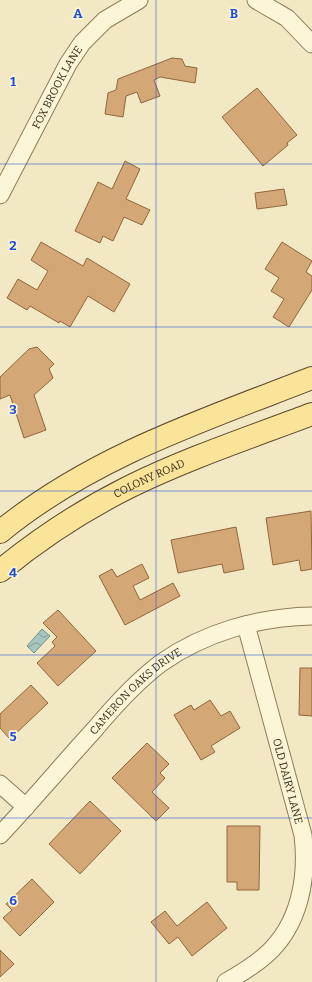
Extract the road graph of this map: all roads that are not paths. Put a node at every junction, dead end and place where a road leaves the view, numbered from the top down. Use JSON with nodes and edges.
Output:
{"nodes":[{"id":1,"x":139,"y":0,"type":"edge"},
{"id":2,"x":256,"y":0,"type":"edge"},
{"id":3,"x":312,"y":44,"type":"edge"},
{"id":4,"x":0,"y":195,"type":"edge"},
{"id":5,"x":312,"y":378,"type":"edge"},
{"id":6,"x":312,"y":414,"type":"edge"},
{"id":7,"x":0,"y":532,"type":"edge"},
{"id":8,"x":0,"y":571,"type":"edge"},
{"id":9,"x":312,"y":616,"type":"edge"},
{"id":10,"x":246,"y":625,"type":"junction"},
{"id":11,"x":0,"y":784,"type":"edge"},
{"id":12,"x":26,"y":807,"type":"junction"},
{"id":13,"x":1,"y":831,"type":"edge"},
{"id":14,"x":226,"y":982,"type":"edge"}],
"edges":[{"from":1,"to":4,"type":"street","name":"FOX BROOK LANE"},
{"from":2,"to":3,"type":"street"},
{"from":5,"to":7,"type":"main road"},
{"from":6,"to":8,"type":"main road","name":"COLONY ROAD"},
{"from":9,"to":10,"type":"street","name":"CAMERON OAKS DRIVE"},
{"from":10,"to":12,"type":"street","name":"CAMERON OAKS DRIVE"},
{"from":10,"to":14,"type":"street","name":"OLD DAIRY LANE"},
{"from":11,"to":12,"type":"street"},
{"from":12,"to":13,"type":"street","name":"CAMERON OAKS DRIVE"}]}
